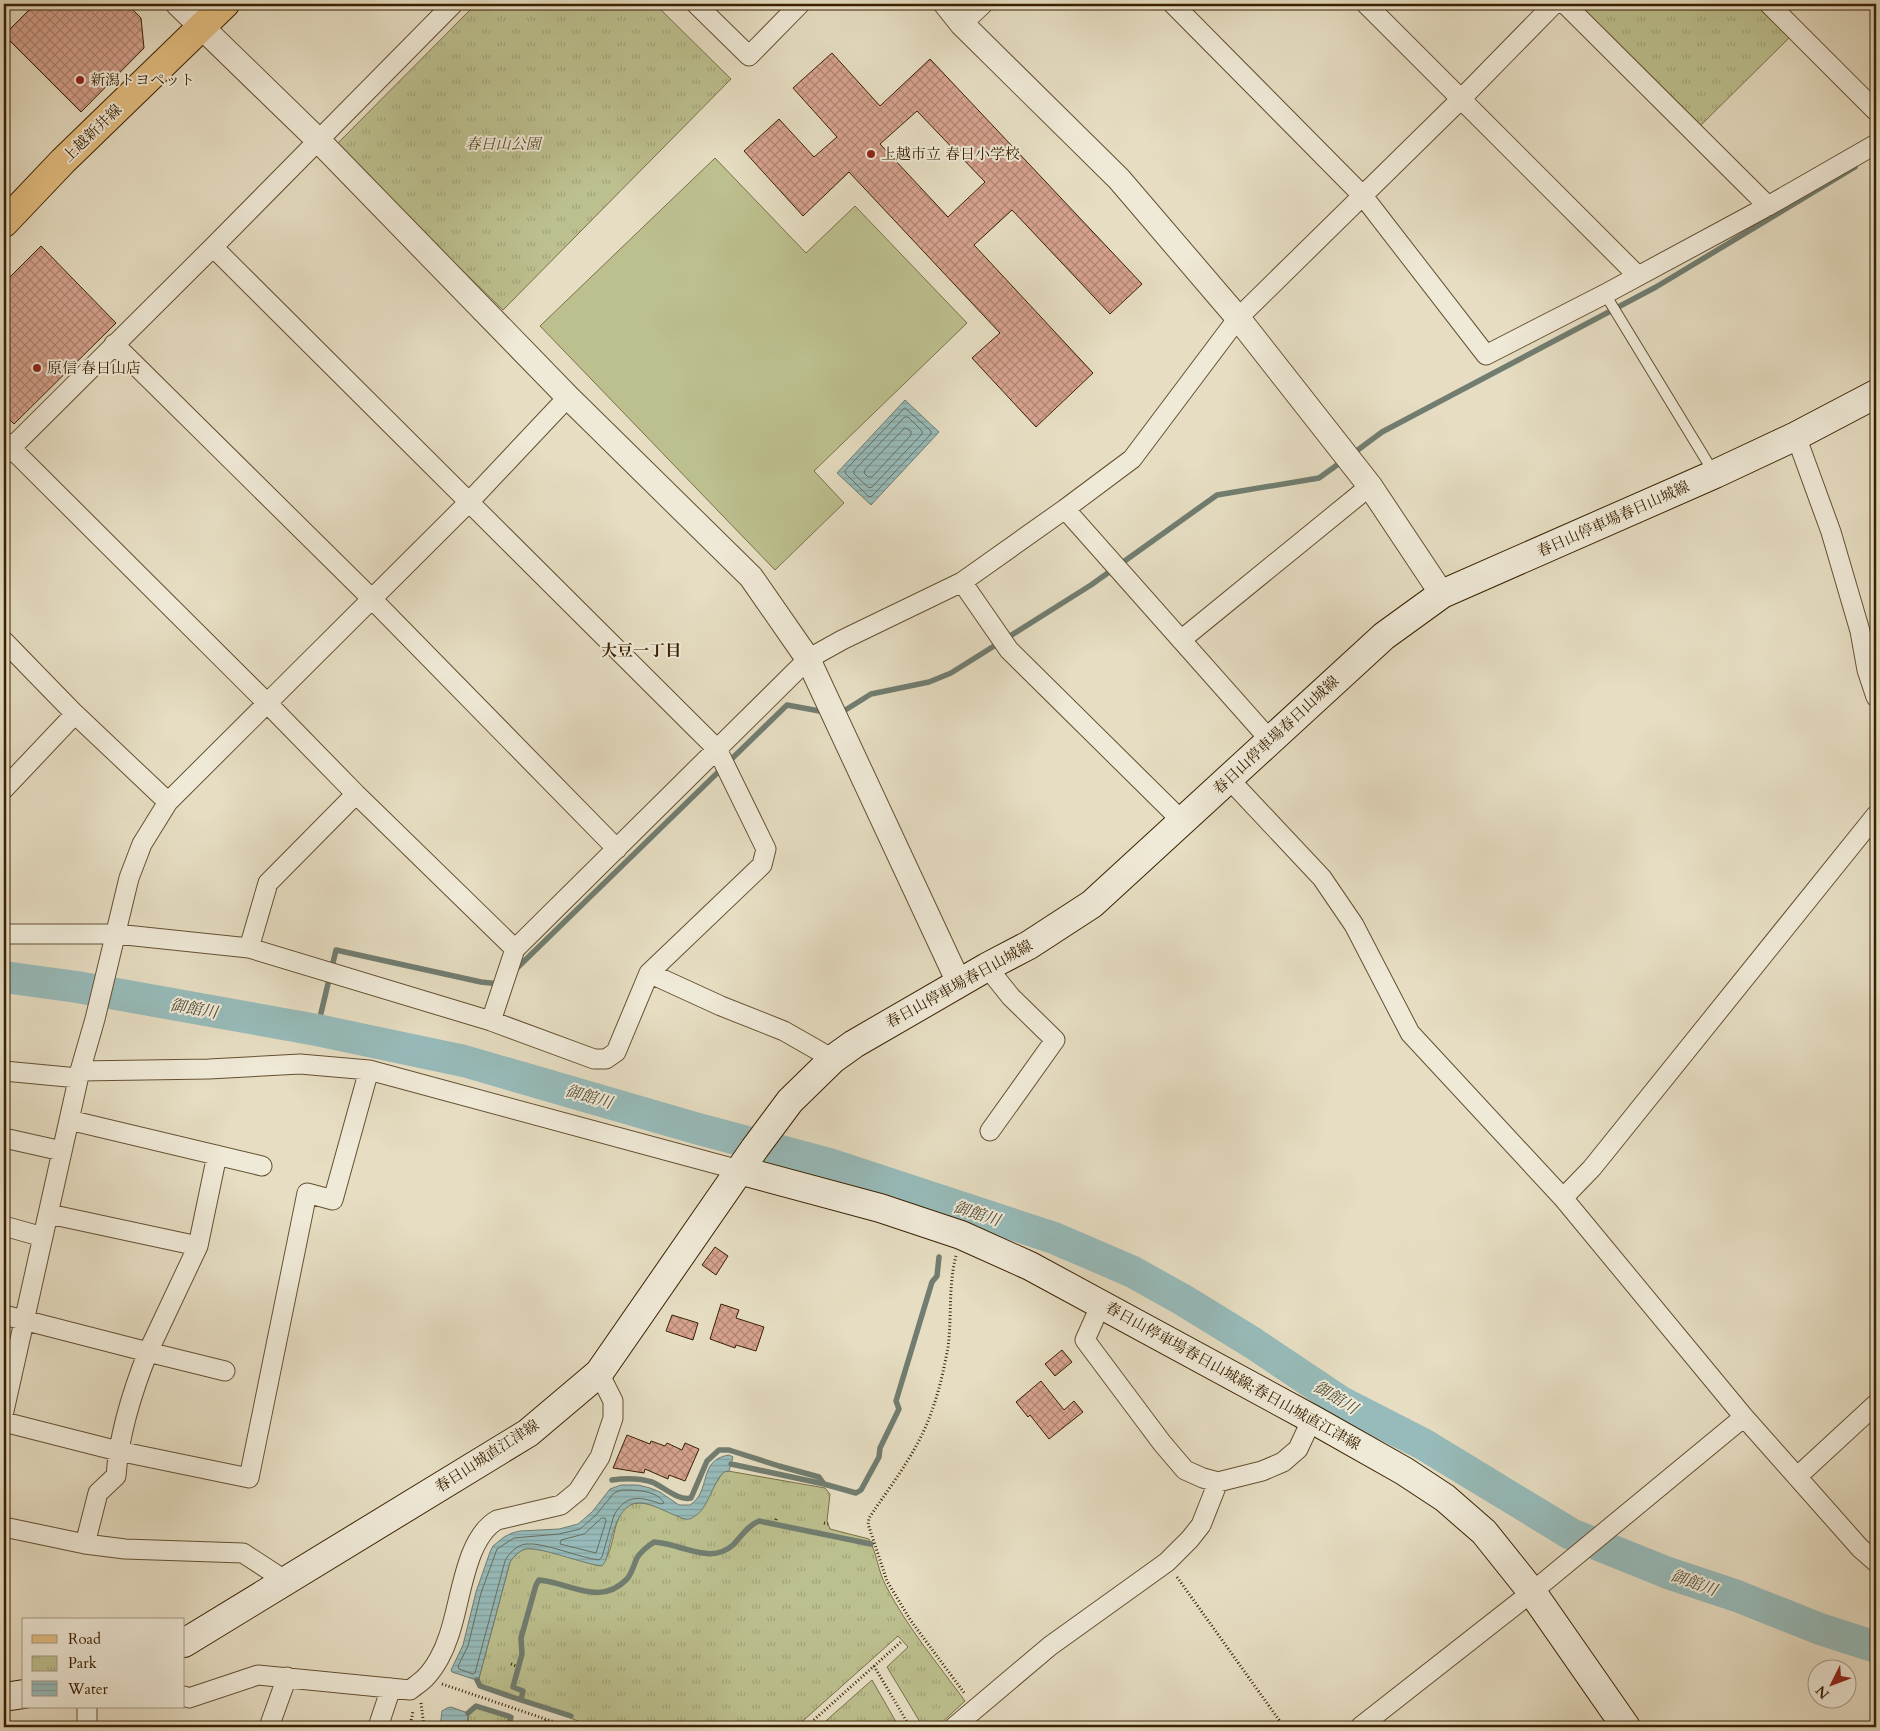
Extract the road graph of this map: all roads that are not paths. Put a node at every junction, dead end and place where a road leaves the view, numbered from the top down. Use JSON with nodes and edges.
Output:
{"nodes":[{"id":1,"x":178,"y":4,"type":"edge"},
{"id":2,"x":225,"y":4,"type":"edge"},
{"id":3,"x":453,"y":4,"type":"edge"},
{"id":4,"x":696,"y":4,"type":"edge"},
{"id":5,"x":800,"y":4,"type":"edge"},
{"id":6,"x":946,"y":4,"type":"edge"},
{"id":7,"x":982,"y":4,"type":"edge"},
{"id":8,"x":1174,"y":4,"type":"edge"},
{"id":9,"x":1366,"y":4,"type":"edge"},
{"id":10,"x":1554,"y":4,"type":"edge"},
{"id":11,"x":1565,"y":4,"type":"edge"},
{"id":12,"x":1769,"y":4,"type":"edge"},
{"id":13,"x":962,"y":24,"type":"junction"},
{"id":14,"x":202,"y":28,"type":"junction"},
{"id":15,"x":1461,"y":99,"type":"junction"},
{"id":16,"x":1876,"y":110,"type":"edge"},
{"id":17,"x":318,"y":140,"type":"junction"},
{"id":18,"x":1875,"y":148,"type":"edge"},
{"id":19,"x":1363,"y":196,"type":"junction"},
{"id":20,"x":1768,"y":206,"type":"junction"},
{"id":21,"x":4,"y":223,"type":"edge"},
{"id":22,"x":212,"y":247,"type":"junction"},
{"id":23,"x":1638,"y":276,"type":"junction"},
{"id":24,"x":1605,"y":294,"type":"junction"},
{"id":25,"x":1238,"y":318,"type":"junction"},
{"id":26,"x":114,"y":344,"type":"junction"},
{"id":27,"x":1876,"y":394,"type":"edge"},
{"id":28,"x":568,"y":397,"type":"junction"},
{"id":29,"x":1796,"y":436,"type":"junction"},
{"id":30,"x":6,"y":448,"type":"edge"},
{"id":31,"x":1715,"y":474,"type":"junction"},
{"id":32,"x":1370,"y":486,"type":"junction"},
{"id":33,"x":469,"y":502,"type":"junction"},
{"id":34,"x":1065,"y":509,"type":"junction"},
{"id":35,"x":962,"y":582,"type":"junction"},
{"id":36,"x":1442,"y":594,"type":"junction"},
{"id":37,"x":371,"y":598,"type":"junction"},
{"id":38,"x":1181,"y":640,"type":"junction"},
{"id":39,"x":4,"y":641,"type":"edge"},
{"id":40,"x":808,"y":659,"type":"junction"},
{"id":41,"x":1876,"y":697,"type":"edge"},
{"id":42,"x":268,"y":704,"type":"junction"},
{"id":43,"x":75,"y":714,"type":"junction"},
{"id":44,"x":1270,"y":740,"type":"junction"},
{"id":45,"x":717,"y":749,"type":"junction"},
{"id":46,"x":1229,"y":779,"type":"junction"},
{"id":47,"x":4,"y":790,"type":"edge"},
{"id":48,"x":356,"y":794,"type":"junction"},
{"id":49,"x":168,"y":802,"type":"junction"},
{"id":50,"x":1876,"y":815,"type":"edge"},
{"id":51,"x":1182,"y":821,"type":"junction"},
{"id":52,"x":617,"y":849,"type":"junction"},
{"id":53,"x":4,"y":934,"type":"edge"},
{"id":54,"x":116,"y":934,"type":"junction"},
{"id":55,"x":250,"y":948,"type":"junction"},
{"id":56,"x":515,"y":949,"type":"junction"},
{"id":57,"x":987,"y":967,"type":"junction"},
{"id":58,"x":649,"y":973,"type":"junction"},
{"id":59,"x":959,"y":983,"type":"junction"},
{"id":60,"x":491,"y":1021,"type":"junction"},
{"id":61,"x":833,"y":1059,"type":"junction"},
{"id":62,"x":4,"y":1070,"type":"edge"},
{"id":63,"x":369,"y":1070,"type":"junction"},
{"id":64,"x":79,"y":1074,"type":"junction"},
{"id":65,"x":69,"y":1120,"type":"junction"},
{"id":66,"x":990,"y":1131,"type":"dead end"},
{"id":67,"x":4,"y":1138,"type":"edge"},
{"id":68,"x":62,"y":1151,"type":"junction"},
{"id":69,"x":217,"y":1155,"type":"junction"},
{"id":70,"x":262,"y":1166,"type":"dead end"},
{"id":71,"x":739,"y":1170,"type":"junction"},
{"id":72,"x":1563,"y":1198,"type":"junction"},
{"id":73,"x":49,"y":1214,"type":"junction"},
{"id":74,"x":4,"y":1226,"type":"edge"},
{"id":75,"x":43,"y":1236,"type":"junction"},
{"id":76,"x":198,"y":1246,"type":"junction"},
{"id":77,"x":1102,"y":1304,"type":"junction"},
{"id":78,"x":4,"y":1315,"type":"edge"},
{"id":79,"x":24,"y":1320,"type":"junction"},
{"id":80,"x":148,"y":1352,"type":"junction"},
{"id":81,"x":224,"y":1371,"type":"dead end"},
{"id":82,"x":599,"y":1373,"type":"junction"},
{"id":83,"x":1876,"y":1404,"type":"edge"},
{"id":84,"x":4,"y":1409,"type":"edge"},
{"id":85,"x":1744,"y":1417,"type":"junction"},
{"id":86,"x":1312,"y":1419,"type":"junction"},
{"id":87,"x":4,"y":1422,"type":"edge"},
{"id":88,"x":118,"y":1451,"type":"junction"},
{"id":89,"x":1798,"y":1476,"type":"junction"},
{"id":90,"x":1218,"y":1482,"type":"junction"},
{"id":91,"x":4,"y":1527,"type":"edge"},
{"id":92,"x":84,"y":1544,"type":"junction"},
{"id":93,"x":1876,"y":1562,"type":"edge"},
{"id":94,"x":286,"y":1581,"type":"junction"},
{"id":95,"x":1532,"y":1592,"type":"junction"},
{"id":96,"x":185,"y":1642,"type":"edge"},
{"id":97,"x":287,"y":1677,"type":"junction"},
{"id":98,"x":391,"y":1688,"type":"junction"},
{"id":99,"x":22,"y":1694,"type":"edge"},
{"id":100,"x":185,"y":1696,"type":"edge"},
{"id":101,"x":4,"y":1697,"type":"edge"},
{"id":102,"x":87,"y":1708,"type":"edge"},
{"id":103,"x":87,"y":1727,"type":"edge"},
{"id":104,"x":269,"y":1727,"type":"edge"},
{"id":105,"x":378,"y":1727,"type":"edge"},
{"id":106,"x":954,"y":1727,"type":"edge"},
{"id":107,"x":1360,"y":1727,"type":"edge"},
{"id":108,"x":1626,"y":1727,"type":"edge"}],
"edges":[{"from":1,"to":14,"type":"street"},
{"from":2,"to":14,"type":"main road","name":"上越新井線"},
{"from":3,"to":17,"type":"street"},
{"from":4,"to":5,"type":"street"},
{"from":6,"to":13,"type":"street"},
{"from":7,"to":13,"type":"street"},
{"from":8,"to":19,"type":"street"},
{"from":9,"to":15,"type":"street"},
{"from":10,"to":15,"type":"street"},
{"from":11,"to":20,"type":"street"},
{"from":12,"to":16,"type":"street"},
{"from":13,"to":25,"type":"street"},
{"from":14,"to":17,"type":"street"},
{"from":14,"to":21,"type":"main road","name":"上越新井線"},
{"from":15,"to":19,"type":"street"},
{"from":15,"to":23,"type":"street"},
{"from":17,"to":22,"type":"street"},
{"from":17,"to":28,"type":"street"},
{"from":18,"to":20,"type":"street"},
{"from":19,"to":24,"type":"street"},
{"from":19,"to":25,"type":"street"},
{"from":20,"to":23,"type":"street"},
{"from":22,"to":26,"type":"street"},
{"from":22,"to":33,"type":"street"},
{"from":23,"to":24,"type":"street"},
{"from":24,"to":31,"type":"lane"},
{"from":25,"to":32,"type":"street"},
{"from":25,"to":34,"type":"street"},
{"from":26,"to":30,"type":"street"},
{"from":26,"to":37,"type":"street"},
{"from":27,"to":29,"type":"main road","name":"春日山停車場春日山城線"},
{"from":28,"to":33,"type":"street"},
{"from":28,"to":40,"type":"street"},
{"from":29,"to":31,"type":"main road","name":"春日山停車場春日山城線"},
{"from":29,"to":41,"type":"street"},
{"from":30,"to":42,"type":"street"},
{"from":31,"to":36,"type":"main road","name":"春日山停車場春日山城線"},
{"from":32,"to":36,"type":"street"},
{"from":32,"to":38,"type":"street"},
{"from":33,"to":37,"type":"street"},
{"from":33,"to":45,"type":"street"},
{"from":34,"to":35,"type":"street"},
{"from":34,"to":38,"type":"street"},
{"from":35,"to":40,"type":"street"},
{"from":35,"to":51,"type":"street"},
{"from":36,"to":44,"type":"main road","name":"春日山停車場春日山城線"},
{"from":37,"to":42,"type":"street"},
{"from":37,"to":52,"type":"street"},
{"from":38,"to":44,"type":"street"},
{"from":39,"to":43,"type":"street"},
{"from":40,"to":45,"type":"street"},
{"from":40,"to":59,"type":"street"},
{"from":42,"to":48,"type":"street"},
{"from":42,"to":49,"type":"street"},
{"from":43,"to":47,"type":"street"},
{"from":43,"to":49,"type":"street"},
{"from":44,"to":46,"type":"main road","name":"春日山停車場春日山城線"},
{"from":45,"to":52,"type":"street"},
{"from":45,"to":58,"type":"street"},
{"from":46,"to":51,"type":"main road","name":"春日山停車場春日山城線"},
{"from":46,"to":72,"type":"street"},
{"from":48,"to":55,"type":"street"},
{"from":48,"to":56,"type":"street"},
{"from":49,"to":54,"type":"street"},
{"from":50,"to":72,"type":"street"},
{"from":51,"to":57,"type":"main road","name":"春日山停車場春日山城線"},
{"from":52,"to":56,"type":"street"},
{"from":53,"to":54,"type":"street"},
{"from":54,"to":55,"type":"street"},
{"from":54,"to":64,"type":"street"},
{"from":55,"to":60,"type":"street"},
{"from":56,"to":60,"type":"street"},
{"from":57,"to":59,"type":"main road","name":"春日山停車場春日山城線"},
{"from":57,"to":66,"type":"street"},
{"from":58,"to":60,"type":"street"},
{"from":58,"to":61,"type":"street"},
{"from":59,"to":61,"type":"main road","name":"春日山停車場春日山城線"},
{"from":61,"to":71,"type":"main road","name":"春日山停車場春日山城線"},
{"from":62,"to":64,"type":"street"},
{"from":63,"to":64,"type":"street"},
{"from":63,"to":71,"type":"street"},
{"from":63,"to":88,"type":"street"},
{"from":64,"to":65,"type":"street"},
{"from":65,"to":68,"type":"street"},
{"from":65,"to":69,"type":"street"},
{"from":67,"to":68,"type":"street"},
{"from":68,"to":73,"type":"street"},
{"from":69,"to":70,"type":"street"},
{"from":69,"to":76,"type":"street"},
{"from":71,"to":77,"type":"main road","name":"春日山停車場春日山城線;春日山城直江津線"},
{"from":71,"to":82,"type":"main road","name":"春日山城直江津線"},
{"from":72,"to":85,"type":"street"},
{"from":73,"to":75,"type":"street"},
{"from":73,"to":76,"type":"street"},
{"from":74,"to":75,"type":"street"},
{"from":75,"to":79,"type":"street"},
{"from":76,"to":80,"type":"street"},
{"from":77,"to":86,"type":"main road","name":"春日山停車場春日山城線;春日山城直江津線"},
{"from":77,"to":90,"type":"street"},
{"from":78,"to":79,"type":"street"},
{"from":79,"to":80,"type":"street"},
{"from":79,"to":84,"type":"street"},
{"from":80,"to":81,"type":"street"},
{"from":80,"to":88,"type":"street"},
{"from":82,"to":94,"type":"main road","name":"春日山城直江津線"},
{"from":82,"to":98,"type":"street"},
{"from":83,"to":89,"type":"street"},
{"from":85,"to":89,"type":"street"},
{"from":85,"to":95,"type":"street"},
{"from":86,"to":90,"type":"street"},
{"from":86,"to":95,"type":"main road","name":"春日山停車場春日山城線;春日山城直江津線"},
{"from":87,"to":88,"type":"street"},
{"from":88,"to":92,"type":"street"},
{"from":89,"to":93,"type":"street"},
{"from":90,"to":106,"type":"street"},
{"from":91,"to":92,"type":"street"},
{"from":92,"to":94,"type":"street"},
{"from":94,"to":96,"type":"main road","name":"春日山城直江津線"},
{"from":95,"to":107,"type":"street"},
{"from":95,"to":108,"type":"main road","name":"春日山停車場春日山城線;春日山城直江津線"},
{"from":97,"to":98,"type":"street"},
{"from":97,"to":100,"type":"street"},
{"from":97,"to":104,"type":"street"},
{"from":98,"to":105,"type":"street"},
{"from":99,"to":101,"type":"main road"},
{"from":102,"to":103,"type":"street"}]}
